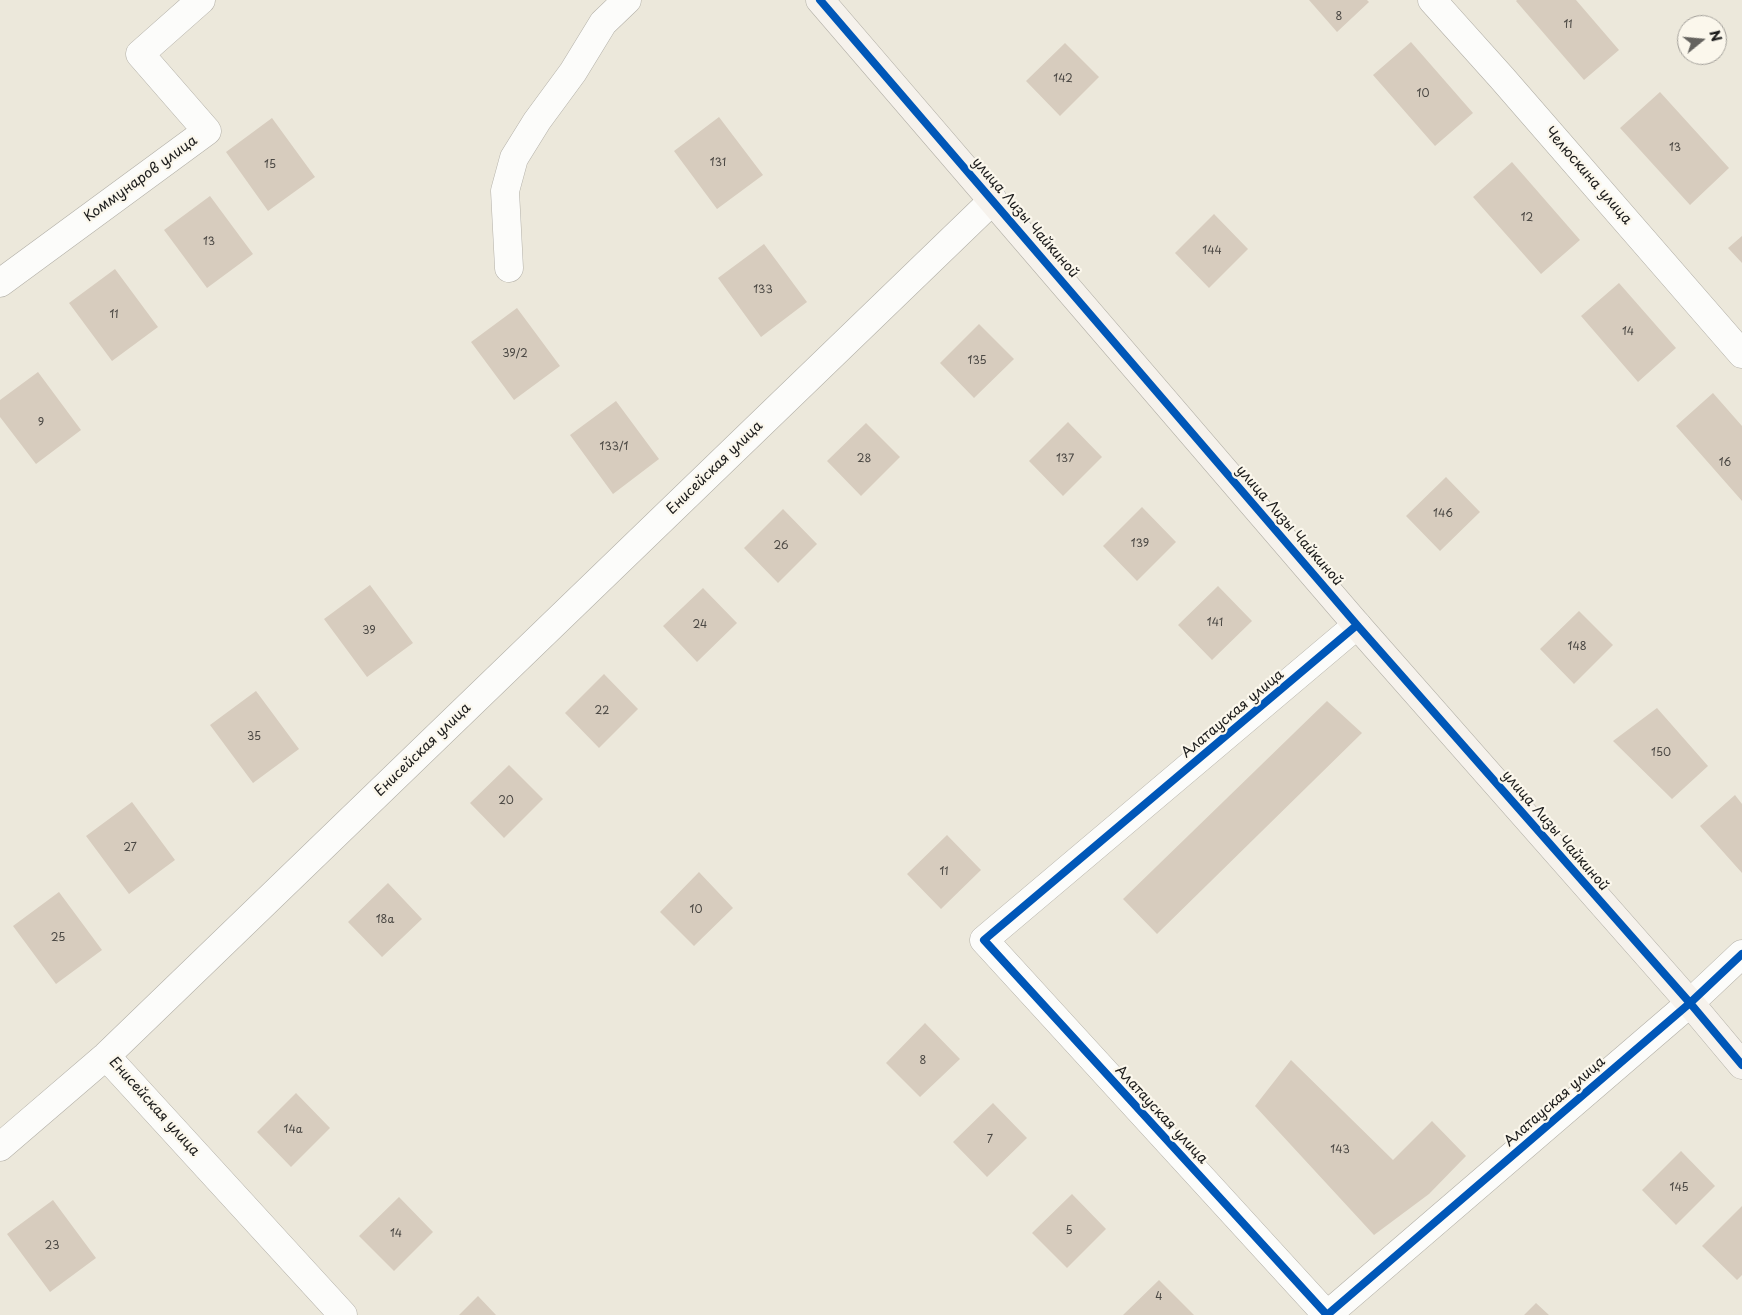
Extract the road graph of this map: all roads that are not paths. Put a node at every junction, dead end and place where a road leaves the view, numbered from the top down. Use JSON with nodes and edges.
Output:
{"nodes":[{"id":1,"x":201,"y":0,"type":"edge"},
{"id":2,"x":627,"y":0,"type":"edge"},
{"id":3,"x":820,"y":0,"type":"edge"},
{"id":4,"x":1432,"y":0,"type":"edge"},
{"id":5,"x":993,"y":200,"type":"junction"},
{"id":6,"x":509,"y":268,"type":"dead end"},
{"id":7,"x":0,"y":283,"type":"edge"},
{"id":8,"x":1742,"y":354,"type":"edge"},
{"id":9,"x":1357,"y":625,"type":"junction"},
{"id":10,"x":1742,"y":954,"type":"edge"},
{"id":11,"x":1690,"y":1003,"type":"junction"},
{"id":12,"x":106,"y":1056,"type":"junction"},
{"id":13,"x":1742,"y":1065,"type":"edge"},
{"id":14,"x":0,"y":1147,"type":"edge"},
{"id":15,"x":343,"y":1315,"type":"edge"}],
"edges":[{"from":1,"to":7,"type":"street","name":"Коммунаров улица"},
{"from":2,"to":6,"type":"street"},
{"from":3,"to":5,"type":"street","name":"улица Лизы Чайкиной"},
{"from":4,"to":8,"type":"street","name":"Челюскина улица"},
{"from":5,"to":9,"type":"street","name":"улица Лизы Чайкиной"},
{"from":5,"to":12,"type":"street","name":"Енисейская улица"},
{"from":9,"to":11,"type":"street","name":"улица Лизы Чайкиной"},
{"from":9,"to":11,"type":"street","name":"Алатауская улица"},
{"from":10,"to":11,"type":"street"},
{"from":11,"to":13,"type":"street","name":"улица Лизы Чайкиной"},
{"from":12,"to":14,"type":"street"},
{"from":12,"to":15,"type":"street","name":"Енисейская улица"}]}
